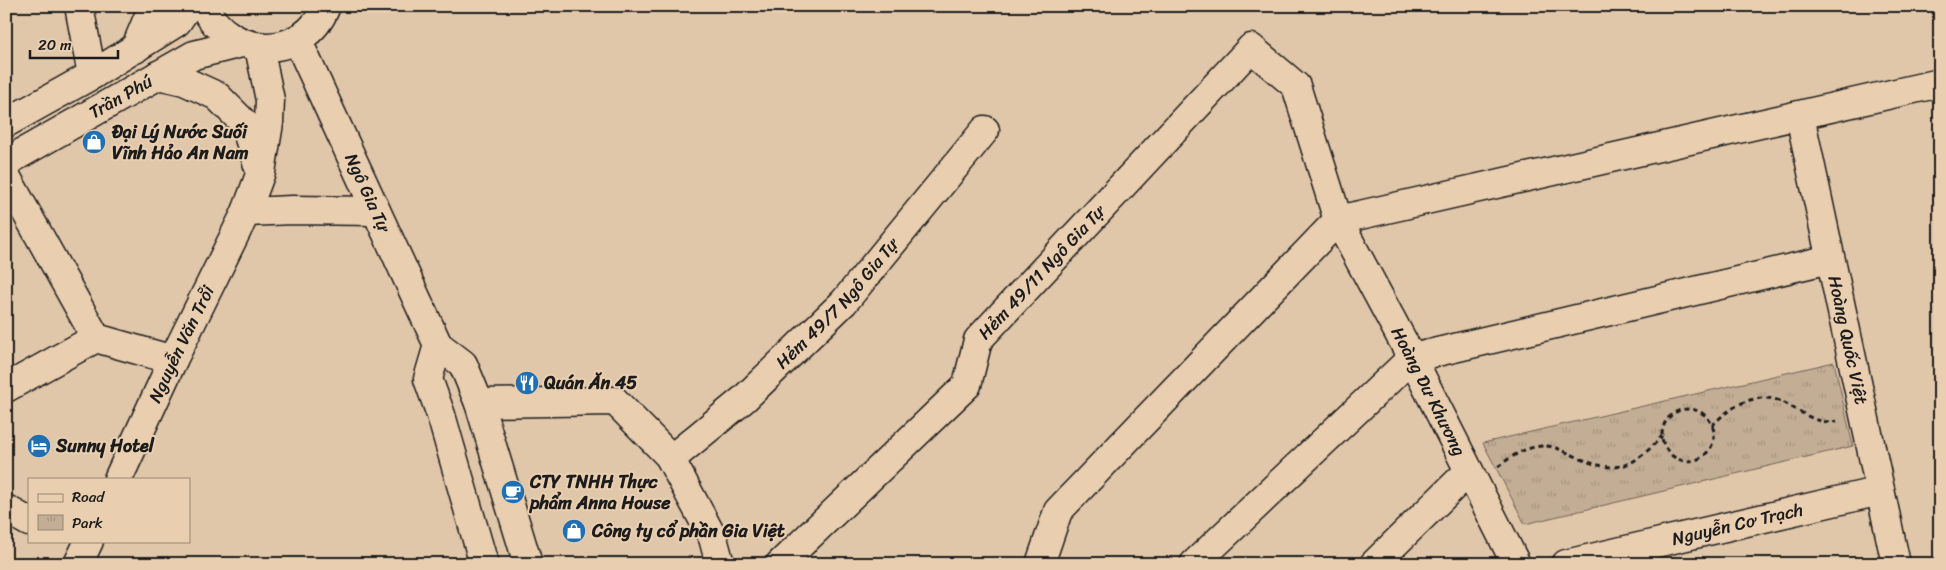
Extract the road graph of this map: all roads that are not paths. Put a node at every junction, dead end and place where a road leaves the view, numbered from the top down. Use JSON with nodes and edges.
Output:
{"nodes":[{"id":1,"x":79,"y":6,"type":"edge"},
{"id":2,"x":153,"y":6,"type":"edge"},
{"id":3,"x":188,"y":6,"type":"edge"},
{"id":4,"x":204,"y":6,"type":"edge"},
{"id":5,"x":326,"y":6,"type":"edge"},
{"id":6,"x":298,"y":39,"type":"junction"},
{"id":7,"x":250,"y":45,"type":"junction"},
{"id":8,"x":1251,"y":48,"type":"joint"},
{"id":9,"x":135,"y":49,"type":"junction"},
{"id":10,"x":92,"y":75,"type":"junction"},
{"id":11,"x":158,"y":76,"type":"junction"},
{"id":12,"x":1940,"y":83,"type":"edge"},
{"id":13,"x":1800,"y":116,"type":"junction"},
{"id":14,"x":6,"y":124,"type":"edge"},
{"id":15,"x":985,"y":130,"type":"dead end"},
{"id":16,"x":6,"y":162,"type":"edge"},
{"id":17,"x":261,"y":172,"type":"junction"},
{"id":18,"x":6,"y":176,"type":"edge"},
{"id":19,"x":376,"y":211,"type":"junction"},
{"id":20,"x":246,"y":212,"type":"junction"},
{"id":21,"x":1338,"y":220,"type":"junction"},
{"id":22,"x":1830,"y":259,"type":"junction"},
{"id":23,"x":96,"y":338,"type":"junction"},
{"id":24,"x":438,"y":345,"type":"junction"},
{"id":25,"x":1412,"y":358,"type":"junction"},
{"id":26,"x":173,"y":360,"type":"junction"},
{"id":27,"x":6,"y":388,"type":"edge"},
{"id":28,"x":479,"y":403,"type":"junction"},
{"id":29,"x":671,"y":459,"type":"junction"},
{"id":30,"x":118,"y":478,"type":"edge"},
{"id":31,"x":1472,"y":478,"type":"junction"},
{"id":32,"x":1880,"y":491,"type":"junction"},
{"id":33,"x":6,"y":510,"type":"edge"},
{"id":34,"x":28,"y":521,"type":"edge"},
{"id":35,"x":484,"y":564,"type":"edge"},
{"id":36,"x":528,"y":564,"type":"edge"},
{"id":37,"x":720,"y":564,"type":"edge"},
{"id":38,"x":780,"y":564,"type":"edge"},
{"id":39,"x":1040,"y":564,"type":"edge"},
{"id":40,"x":1194,"y":564,"type":"edge"},
{"id":41,"x":1374,"y":564,"type":"edge"},
{"id":42,"x":1516,"y":564,"type":"edge"},
{"id":43,"x":1566,"y":564,"type":"edge"},
{"id":44,"x":1896,"y":564,"type":"edge"}],
"edges":[{"from":1,"to":10,"type":"street"},
{"from":2,"to":9,"type":"street"},
{"from":3,"to":9,"type":"street","name":"Trần Phú"},
{"from":4,"to":7,"type":"street"},
{"from":5,"to":6,"type":"street"},
{"from":6,"to":7,"type":"street","name":"Trần Phú"},
{"from":6,"to":19,"type":"street","name":"Ngô Gia Tự"},
{"from":7,"to":11,"type":"street","name":"Trần Phú"},
{"from":7,"to":17,"type":"street","name":"Nguyễn Văn Trỗi"},
{"from":8,"to":21,"type":"street","name":"Hoàng Dư Khương"},
{"from":8,"to":38,"type":"street","name":"Hẻm 49/11 Ngô Gia Tự"},
{"from":9,"to":10,"type":"street","name":"Trần Phú"},
{"from":10,"to":14,"type":"street","name":"Trần Phú"},
{"from":11,"to":16,"type":"street","name":"Trần Phú"},
{"from":11,"to":17,"type":"street"},
{"from":12,"to":13,"type":"street"},
{"from":13,"to":21,"type":"street"},
{"from":13,"to":22,"type":"street","name":"Hoàng Quốc Việt"},
{"from":15,"to":29,"type":"street","name":"Hẻm 49/7 Ngô Gia Tự"},
{"from":17,"to":20,"type":"street","name":"Nguyễn Văn Trỗi"},
{"from":18,"to":23,"type":"street"},
{"from":19,"to":20,"type":"street"},
{"from":19,"to":24,"type":"street","name":"Ngô Gia Tự"},
{"from":20,"to":26,"type":"street","name":"Nguyễn Văn Trỗi"},
{"from":21,"to":25,"type":"street","name":"Hoàng Dư Khương"},
{"from":21,"to":39,"type":"street"},
{"from":22,"to":25,"type":"street"},
{"from":22,"to":32,"type":"street","name":"Hoàng Quốc Việt"},
{"from":23,"to":26,"type":"street"},
{"from":23,"to":27,"type":"street"},
{"from":24,"to":28,"type":"street","name":"Ngô Gia Tự"},
{"from":24,"to":35,"type":"street"},
{"from":25,"to":31,"type":"street","name":"Hoàng Dư Khương"},
{"from":25,"to":40,"type":"street"},
{"from":26,"to":30,"type":"street","name":"Nguyễn Văn Trỗi"},
{"from":28,"to":29,"type":"street"},
{"from":28,"to":36,"type":"street","name":"Ngô Gia Tự"},
{"from":29,"to":37,"type":"street"},
{"from":31,"to":41,"type":"street"},
{"from":31,"to":42,"type":"street","name":"Hoàng Dư Khương"},
{"from":32,"to":43,"type":"street","name":"Nguyễn Cơ Trạch"},
{"from":32,"to":44,"type":"street","name":"Hoàng Quốc Việt"},
{"from":33,"to":34,"type":"street"}]}
